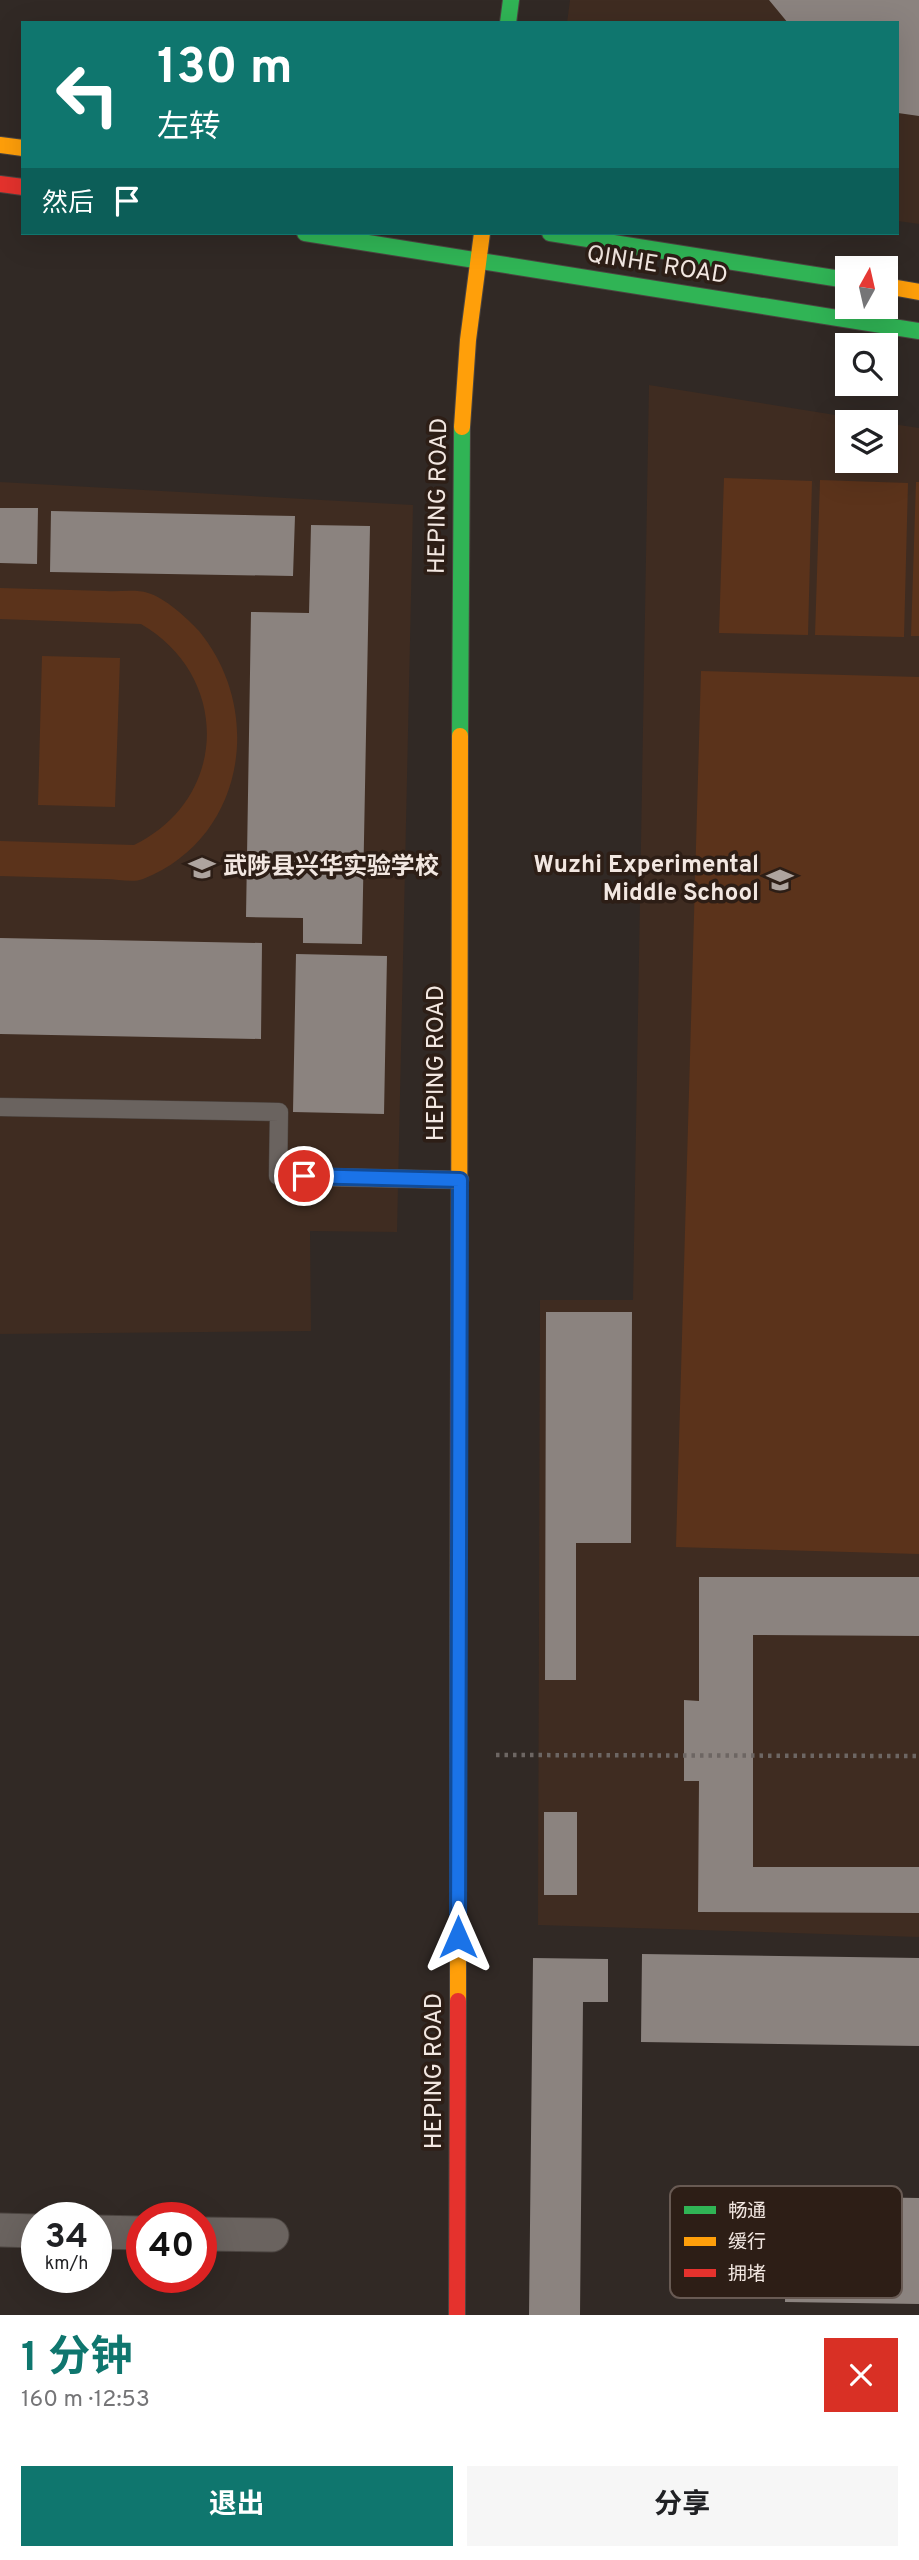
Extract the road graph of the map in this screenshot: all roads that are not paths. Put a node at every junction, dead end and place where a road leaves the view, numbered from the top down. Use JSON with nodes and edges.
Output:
{"nodes":[{"id":1,"x":511,"y":0,"type":"edge"},
{"id":2,"x":508,"y":21,"type":"edge"},
{"id":3,"x":0,"y":145,"type":"edge"},
{"id":4,"x":21,"y":148,"type":"edge"},
{"id":5,"x":0,"y":184,"type":"edge"},
{"id":6,"x":21,"y":187,"type":"edge"},
{"id":7,"x":318,"y":235,"type":"edge"},
{"id":8,"x":482,"y":235,"type":"edge"},
{"id":9,"x":563,"y":235,"type":"edge"},
{"id":10,"x":478,"y":260,"type":"junction"},
{"id":11,"x":835,"y":278,"type":"edge"},
{"id":12,"x":898,"y":288,"type":"edge"},
{"id":13,"x":919,"y":292,"type":"edge"},
{"id":14,"x":919,"y":331,"type":"edge"},
{"id":15,"x":0,"y":1107,"type":"edge"},
{"id":16,"x":460,"y":1180,"type":"junction"},
{"id":17,"x":0,"y":2231,"type":"edge"},
{"id":18,"x":21,"y":2231,"type":"edge"},
{"id":19,"x":217,"y":2234,"type":"edge"},
{"id":20,"x":272,"y":2235,"type":"dead end"},
{"id":21,"x":457,"y":2315,"type":"edge"}],
"edges":[{"from":1,"to":2,"type":"street"},
{"from":3,"to":4,"type":"street"},
{"from":5,"to":6,"type":"street"},
{"from":7,"to":10,"type":"street","name":"QINHE ROAD"},
{"from":8,"to":10,"type":"street","name":"HEPING ROAD"},
{"from":9,"to":11,"type":"street","name":"QINHE ROAD"},
{"from":10,"to":14,"type":"street","name":"QINHE ROAD"},
{"from":10,"to":16,"type":"street","name":"HEPING ROAD"},
{"from":12,"to":13,"type":"street"},
{"from":15,"to":16,"type":"lane"},
{"from":16,"to":21,"type":"street","name":"HEPING ROAD"},
{"from":17,"to":18,"type":"street"},
{"from":19,"to":20,"type":"street"}]}
